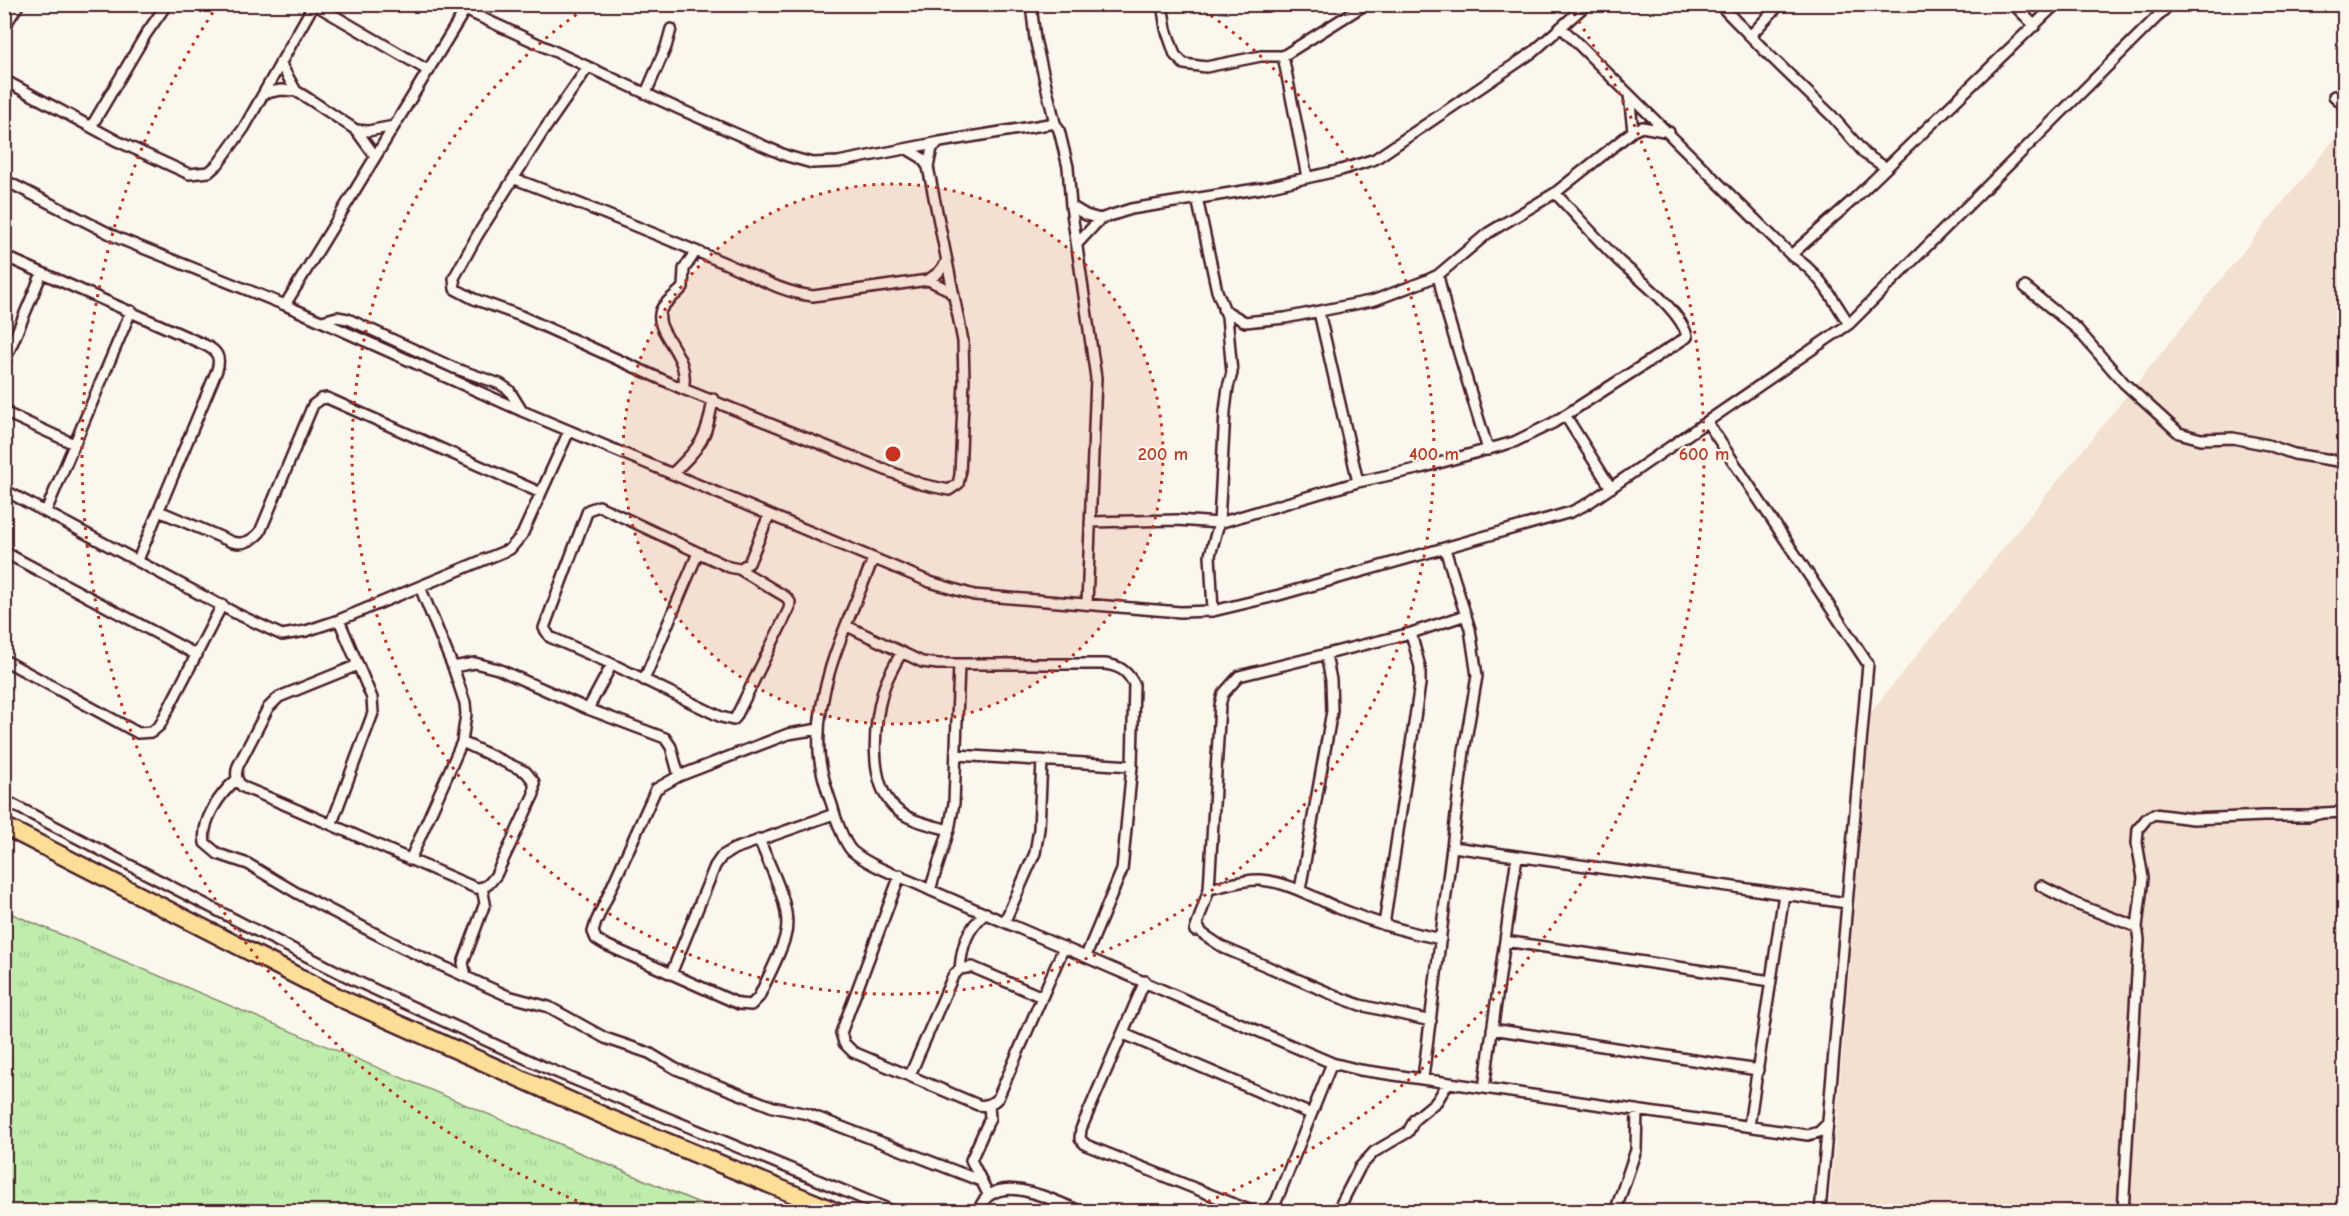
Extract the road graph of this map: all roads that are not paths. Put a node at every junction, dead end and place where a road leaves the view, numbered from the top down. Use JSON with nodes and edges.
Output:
{"nodes":[{"id":1,"x":19,"y":4,"type":"edge"},
{"id":2,"x":167,"y":4,"type":"edge"},
{"id":3,"x":314,"y":4,"type":"edge"},
{"id":4,"x":1030,"y":4,"type":"edge"},
{"id":5,"x":1162,"y":4,"type":"edge"},
{"id":6,"x":1366,"y":4,"type":"edge"},
{"id":7,"x":1587,"y":4,"type":"edge"},
{"id":8,"x":1719,"y":4,"type":"edge"},
{"id":9,"x":1780,"y":4,"type":"edge"},
{"id":10,"x":2013,"y":4,"type":"edge"},
{"id":11,"x":2056,"y":4,"type":"edge"},
{"id":12,"x":2170,"y":4,"type":"edge"},
{"id":13,"x":467,"y":7,"type":"edge"},
{"id":14,"x":2035,"y":26,"type":"junction"},
{"id":15,"x":4,"y":27,"type":"edge"},
{"id":16,"x":671,"y":28,"type":"dead end"},
{"id":17,"x":1562,"y":28,"type":"junction"},
{"id":18,"x":1750,"y":36,"type":"junction"},
{"id":19,"x":1283,"y":56,"type":"junction"},
{"id":20,"x":280,"y":63,"type":"junction"},
{"id":21,"x":588,"y":67,"type":"junction"},
{"id":22,"x":429,"y":70,"type":"junction"},
{"id":23,"x":4,"y":80,"type":"edge"},
{"id":24,"x":296,"y":91,"type":"junction"},
{"id":25,"x":265,"y":93,"type":"junction"},
{"id":26,"x":646,"y":93,"type":"junction"},
{"id":27,"x":1629,"y":95,"type":"junction"},
{"id":28,"x":2334,"y":96,"type":"dead end"},
{"id":29,"x":2344,"y":105,"type":"edge"},
{"id":30,"x":1054,"y":123,"type":"junction"},
{"id":31,"x":394,"y":126,"type":"junction"},
{"id":32,"x":91,"y":127,"type":"junction"},
{"id":33,"x":356,"y":130,"type":"junction"},
{"id":34,"x":1633,"y":131,"type":"junction"},
{"id":35,"x":1669,"y":132,"type":"junction"},
{"id":36,"x":940,"y":142,"type":"junction"},
{"id":37,"x":907,"y":149,"type":"junction"},
{"id":38,"x":375,"y":156,"type":"junction"},
{"id":39,"x":928,"y":167,"type":"junction"},
{"id":40,"x":1885,"y":167,"type":"junction"},
{"id":41,"x":1307,"y":177,"type":"junction"},
{"id":42,"x":515,"y":179,"type":"junction"},
{"id":43,"x":4,"y":180,"type":"edge"},
{"id":44,"x":1555,"y":193,"type":"junction"},
{"id":45,"x":1197,"y":198,"type":"junction"},
{"id":46,"x":1071,"y":206,"type":"junction"},
{"id":47,"x":1100,"y":219,"type":"junction"},
{"id":48,"x":1078,"y":243,"type":"junction"},
{"id":49,"x":696,"y":251,"type":"junction"},
{"id":50,"x":1791,"y":255,"type":"junction"},
{"id":51,"x":4,"y":256,"type":"edge"},
{"id":52,"x":946,"y":263,"type":"junction"},
{"id":53,"x":42,"y":273,"type":"junction"},
{"id":54,"x":1438,"y":274,"type":"junction"},
{"id":55,"x":928,"y":280,"type":"junction"},
{"id":56,"x":2025,"y":286,"type":"dead end"},
{"id":57,"x":954,"y":296,"type":"junction"},
{"id":58,"x":285,"y":305,"type":"junction"},
{"id":59,"x":1223,"y":309,"type":"junction"},
{"id":60,"x":131,"y":311,"type":"junction"},
{"id":61,"x":1319,"y":312,"type":"junction"},
{"id":62,"x":322,"y":321,"type":"junction"},
{"id":63,"x":1245,"y":322,"type":"junction"},
{"id":64,"x":1849,"y":324,"type":"junction"},
{"id":65,"x":1229,"y":339,"type":"junction"},
{"id":66,"x":398,"y":341,"type":"junction"},
{"id":67,"x":392,"y":353,"type":"junction"},
{"id":68,"x":4,"y":363,"type":"edge"},
{"id":69,"x":683,"y":389,"type":"junction"},
{"id":70,"x":713,"y":399,"type":"junction"},
{"id":71,"x":522,"y":411,"type":"junction"},
{"id":72,"x":4,"y":412,"type":"edge"},
{"id":73,"x":1565,"y":415,"type":"junction"},
{"id":74,"x":1707,"y":422,"type":"junction"},
{"id":75,"x":569,"y":431,"type":"junction"},
{"id":76,"x":74,"y":444,"type":"junction"},
{"id":77,"x":1488,"y":450,"type":"junction"},
{"id":78,"x":2344,"y":462,"type":"edge"},
{"id":79,"x":672,"y":474,"type":"junction"},
{"id":80,"x":1358,"y":482,"type":"junction"},
{"id":81,"x":1611,"y":488,"type":"junction"},
{"id":82,"x":4,"y":490,"type":"edge"},
{"id":83,"x":541,"y":493,"type":"junction"},
{"id":84,"x":46,"y":511,"type":"junction"},
{"id":85,"x":159,"y":511,"type":"junction"},
{"id":86,"x":769,"y":515,"type":"junction"},
{"id":87,"x":1090,"y":522,"type":"junction"},
{"id":88,"x":1219,"y":523,"type":"junction"},
{"id":89,"x":1445,"y":549,"type":"junction"},
{"id":90,"x":4,"y":552,"type":"edge"},
{"id":91,"x":698,"y":553,"type":"junction"},
{"id":92,"x":873,"y":559,"type":"junction"},
{"id":93,"x":138,"y":560,"type":"junction"},
{"id":94,"x":739,"y":569,"type":"junction"},
{"id":95,"x":420,"y":587,"type":"junction"},
{"id":96,"x":1087,"y":604,"type":"junction"},
{"id":97,"x":222,"y":605,"type":"junction"},
{"id":98,"x":1213,"y":611,"type":"junction"},
{"id":99,"x":1466,"y":615,"type":"junction"},
{"id":100,"x":339,"y":620,"type":"junction"},
{"id":101,"x":847,"y":626,"type":"junction"},
{"id":102,"x":1411,"y":633,"type":"junction"},
{"id":103,"x":902,"y":653,"type":"junction"},
{"id":104,"x":197,"y":655,"type":"junction"},
{"id":105,"x":1326,"y":655,"type":"junction"},
{"id":106,"x":4,"y":660,"type":"edge"},
{"id":107,"x":612,"y":664,"type":"junction"},
{"id":108,"x":959,"y":664,"type":"junction"},
{"id":109,"x":358,"y":666,"type":"junction"},
{"id":110,"x":453,"y":667,"type":"junction"},
{"id":111,"x":644,"y":680,"type":"junction"},
{"id":112,"x":588,"y":709,"type":"junction"},
{"id":113,"x":819,"y":729,"type":"junction"},
{"id":114,"x":462,"y":742,"type":"junction"},
{"id":115,"x":956,"y":755,"type":"junction"},
{"id":116,"x":1042,"y":760,"type":"junction"},
{"id":117,"x":1132,"y":766,"type":"junction"},
{"id":118,"x":679,"y":776,"type":"junction"},
{"id":119,"x":237,"y":779,"type":"junction"},
{"id":120,"x":4,"y":800,"type":"edge"},
{"id":121,"x":2344,"y":812,"type":"edge"},
{"id":122,"x":834,"y":814,"type":"junction"},
{"id":123,"x":332,"y":823,"type":"junction"},
{"id":124,"x":4,"y":825,"type":"edge"},
{"id":125,"x":949,"y":830,"type":"junction"},
{"id":126,"x":759,"y":840,"type":"junction"},
{"id":127,"x":1453,"y":847,"type":"junction"},
{"id":128,"x":1517,"y":856,"type":"junction"},
{"id":129,"x":410,"y":860,"type":"junction"},
{"id":130,"x":900,"y":875,"type":"junction"},
{"id":131,"x":2041,"y":886,"type":"dead end"},
{"id":132,"x":483,"y":888,"type":"junction"},
{"id":133,"x":1209,"y":889,"type":"junction"},
{"id":134,"x":930,"y":890,"type":"junction"},
{"id":135,"x":1300,"y":890,"type":"junction"},
{"id":136,"x":1784,"y":894,"type":"junction"},
{"id":137,"x":1847,"y":903,"type":"junction"},
{"id":138,"x":986,"y":913,"type":"junction"},
{"id":139,"x":1005,"y":921,"type":"junction"},
{"id":140,"x":1384,"y":925,"type":"junction"},
{"id":141,"x":2137,"y":927,"type":"junction"},
{"id":142,"x":1441,"y":939,"type":"junction"},
{"id":143,"x":1505,"y":941,"type":"junction"},
{"id":144,"x":1064,"y":946,"type":"junction"},
{"id":145,"x":1086,"y":956,"type":"junction"},
{"id":146,"x":960,"y":969,"type":"junction"},
{"id":147,"x":671,"y":974,"type":"junction"},
{"id":148,"x":466,"y":976,"type":"junction"},
{"id":149,"x":1145,"y":981,"type":"junction"},
{"id":150,"x":1771,"y":981,"type":"junction"},
{"id":151,"x":1042,"y":997,"type":"junction"},
{"id":152,"x":1431,"y":1021,"type":"junction"},
{"id":153,"x":1492,"y":1029,"type":"junction"},
{"id":154,"x":1124,"y":1034,"type":"junction"},
{"id":155,"x":1332,"y":1063,"type":"junction"},
{"id":156,"x":1758,"y":1070,"type":"junction"},
{"id":157,"x":910,"y":1075,"type":"junction"},
{"id":158,"x":1423,"y":1078,"type":"junction"},
{"id":159,"x":1448,"y":1083,"type":"junction"},
{"id":160,"x":1484,"y":1088,"type":"junction"},
{"id":161,"x":989,"y":1105,"type":"junction"},
{"id":162,"x":1637,"y":1110,"type":"junction"},
{"id":163,"x":1311,"y":1114,"type":"junction"},
{"id":164,"x":1828,"y":1123,"type":"junction"},
{"id":165,"x":1749,"y":1126,"type":"junction"},
{"id":166,"x":981,"y":1182,"type":"junction"},
{"id":167,"x":988,"y":1194,"type":"junction"},
{"id":168,"x":837,"y":1212,"type":"edge"},
{"id":169,"x":895,"y":1212,"type":"edge"},
{"id":170,"x":978,"y":1212,"type":"edge"},
{"id":171,"x":1083,"y":1212,"type":"edge"},
{"id":172,"x":1254,"y":1212,"type":"edge"},
{"id":173,"x":1266,"y":1212,"type":"edge"},
{"id":174,"x":1337,"y":1212,"type":"edge"},
{"id":175,"x":1615,"y":1212,"type":"edge"},
{"id":176,"x":1820,"y":1212,"type":"edge"},
{"id":177,"x":2123,"y":1212,"type":"edge"}],
"edges":[{"from":1,"to":15,"type":"street"},
{"from":2,"to":32,"type":"street"},
{"from":3,"to":20,"type":"street"},
{"from":3,"to":22,"type":"street"},
{"from":4,"to":30,"type":"street"},
{"from":5,"to":19,"type":"street"},
{"from":6,"to":19,"type":"street"},
{"from":7,"to":17,"type":"street"},
{"from":8,"to":18,"type":"street"},
{"from":9,"to":18,"type":"street"},
{"from":10,"to":14,"type":"street"},
{"from":11,"to":14,"type":"street"},
{"from":12,"to":64,"type":"street"},
{"from":13,"to":21,"type":"street"},
{"from":13,"to":22,"type":"street"},
{"from":14,"to":40,"type":"street"},
{"from":16,"to":26,"type":"street"},
{"from":17,"to":27,"type":"street"},
{"from":17,"to":41,"type":"street"},
{"from":18,"to":40,"type":"street"},
{"from":19,"to":41,"type":"street"},
{"from":20,"to":24,"type":"street"},
{"from":20,"to":25,"type":"street"},
{"from":21,"to":26,"type":"street"},
{"from":21,"to":42,"type":"street"},
{"from":22,"to":31,"type":"street"},
{"from":23,"to":32,"type":"street"},
{"from":24,"to":25,"type":"street"},
{"from":24,"to":33,"type":"street"},
{"from":25,"to":32,"type":"street"},
{"from":26,"to":37,"type":"street"},
{"from":27,"to":34,"type":"street"},
{"from":27,"to":35,"type":"street"},
{"from":28,"to":29,"type":"street"},
{"from":30,"to":36,"type":"street"},
{"from":30,"to":46,"type":"street"},
{"from":31,"to":33,"type":"street"},
{"from":31,"to":38,"type":"street"},
{"from":33,"to":38,"type":"street"},
{"from":34,"to":35,"type":"street"},
{"from":34,"to":44,"type":"street"},
{"from":35,"to":50,"type":"street"},
{"from":36,"to":37,"type":"street"},
{"from":36,"to":39,"type":"street"},
{"from":37,"to":39,"type":"street"},
{"from":38,"to":58,"type":"street"},
{"from":39,"to":52,"type":"street"},
{"from":40,"to":50,"type":"street"},
{"from":41,"to":45,"type":"street"},
{"from":42,"to":49,"type":"street"},
{"from":42,"to":69,"type":"street"},
{"from":43,"to":58,"type":"street"},
{"from":44,"to":54,"type":"street"},
{"from":44,"to":73,"type":"street"},
{"from":45,"to":47,"type":"street"},
{"from":45,"to":59,"type":"street"},
{"from":46,"to":47,"type":"street"},
{"from":46,"to":48,"type":"street"},
{"from":47,"to":48,"type":"street"},
{"from":48,"to":87,"type":"street"},
{"from":49,"to":55,"type":"street"},
{"from":49,"to":69,"type":"street"},
{"from":50,"to":64,"type":"street"},
{"from":51,"to":53,"type":"street"},
{"from":52,"to":55,"type":"street"},
{"from":52,"to":57,"type":"street"},
{"from":53,"to":60,"type":"street"},
{"from":53,"to":68,"type":"street"},
{"from":54,"to":61,"type":"street"},
{"from":54,"to":77,"type":"street"},
{"from":55,"to":57,"type":"street"},
{"from":56,"to":78,"type":"street"},
{"from":57,"to":70,"type":"street"},
{"from":58,"to":62,"type":"street"},
{"from":59,"to":63,"type":"street"},
{"from":59,"to":65,"type":"street"},
{"from":60,"to":76,"type":"street"},
{"from":60,"to":85,"type":"street"},
{"from":61,"to":63,"type":"street"},
{"from":61,"to":80,"type":"street"},
{"from":62,"to":66,"type":"street"},
{"from":62,"to":67,"type":"street"},
{"from":63,"to":65,"type":"street"},
{"from":64,"to":74,"type":"street"},
{"from":65,"to":88,"type":"street"},
{"from":66,"to":67,"type":"street"},
{"from":66,"to":71,"type":"street"},
{"from":67,"to":71,"type":"street"},
{"from":69,"to":70,"type":"street"},
{"from":70,"to":79,"type":"street"},
{"from":71,"to":75,"type":"street"},
{"from":72,"to":76,"type":"street"},
{"from":73,"to":77,"type":"street"},
{"from":73,"to":81,"type":"street"},
{"from":74,"to":81,"type":"street"},
{"from":74,"to":137,"type":"street"},
{"from":75,"to":79,"type":"street"},
{"from":75,"to":83,"type":"street"},
{"from":76,"to":84,"type":"street"},
{"from":77,"to":80,"type":"street"},
{"from":79,"to":86,"type":"street"},
{"from":80,"to":88,"type":"street"},
{"from":81,"to":89,"type":"street"},
{"from":82,"to":84,"type":"street"},
{"from":83,"to":85,"type":"street"},
{"from":83,"to":95,"type":"street"},
{"from":84,"to":93,"type":"street"},
{"from":85,"to":93,"type":"street"},
{"from":86,"to":92,"type":"street"},
{"from":86,"to":94,"type":"street"},
{"from":87,"to":88,"type":"street"},
{"from":87,"to":96,"type":"street"},
{"from":88,"to":98,"type":"street"},
{"from":89,"to":98,"type":"street"},
{"from":89,"to":99,"type":"street"},
{"from":90,"to":104,"type":"street"},
{"from":91,"to":94,"type":"street"},
{"from":91,"to":107,"type":"street"},
{"from":91,"to":111,"type":"street"},
{"from":92,"to":96,"type":"street"},
{"from":92,"to":101,"type":"street"},
{"from":93,"to":97,"type":"street"},
{"from":94,"to":111,"type":"street"},
{"from":95,"to":100,"type":"street"},
{"from":95,"to":110,"type":"street"},
{"from":96,"to":98,"type":"street"},
{"from":97,"to":100,"type":"street"},
{"from":97,"to":104,"type":"street"},
{"from":99,"to":102,"type":"street"},
{"from":99,"to":127,"type":"street"},
{"from":100,"to":109,"type":"street"},
{"from":101,"to":103,"type":"street"},
{"from":101,"to":113,"type":"street"},
{"from":102,"to":105,"type":"street"},
{"from":102,"to":140,"type":"street"},
{"from":103,"to":108,"type":"street"},
{"from":103,"to":125,"type":"street"},
{"from":104,"to":106,"type":"street"},
{"from":105,"to":133,"type":"street"},
{"from":105,"to":135,"type":"street"},
{"from":107,"to":111,"type":"street"},
{"from":107,"to":112,"type":"street"},
{"from":108,"to":115,"type":"street"},
{"from":108,"to":117,"type":"street"},
{"from":109,"to":119,"type":"street"},
{"from":109,"to":123,"type":"street"},
{"from":110,"to":112,"type":"street"},
{"from":110,"to":114,"type":"street"},
{"from":112,"to":118,"type":"street"},
{"from":113,"to":118,"type":"street"},
{"from":113,"to":122,"type":"street"},
{"from":114,"to":129,"type":"street"},
{"from":114,"to":132,"type":"street"},
{"from":115,"to":116,"type":"street"},
{"from":115,"to":125,"type":"street"},
{"from":116,"to":117,"type":"street"},
{"from":116,"to":139,"type":"street"},
{"from":117,"to":145,"type":"street"},
{"from":118,"to":147,"type":"street"},
{"from":119,"to":123,"type":"street"},
{"from":119,"to":148,"type":"street"},
{"from":120,"to":169,"type":"street"},
{"from":121,"to":141,"type":"street"},
{"from":122,"to":126,"type":"street"},
{"from":122,"to":130,"type":"street"},
{"from":123,"to":129,"type":"street"},
{"from":124,"to":168,"type":"highway"},
{"from":125,"to":134,"type":"street"},
{"from":126,"to":147,"type":"street"},
{"from":126,"to":147,"type":"street"},
{"from":127,"to":128,"type":"street"},
{"from":127,"to":142,"type":"street"},
{"from":128,"to":136,"type":"street"},
{"from":128,"to":143,"type":"street"},
{"from":129,"to":132,"type":"street"},
{"from":130,"to":134,"type":"street"},
{"from":130,"to":157,"type":"street"},
{"from":131,"to":141,"type":"street"},
{"from":132,"to":148,"type":"street"},
{"from":133,"to":135,"type":"street"},
{"from":133,"to":152,"type":"street"},
{"from":134,"to":138,"type":"street"},
{"from":135,"to":140,"type":"street"},
{"from":136,"to":137,"type":"street"},
{"from":136,"to":150,"type":"street"},
{"from":137,"to":164,"type":"street"},
{"from":138,"to":139,"type":"street"},
{"from":138,"to":146,"type":"street"},
{"from":139,"to":144,"type":"street"},
{"from":140,"to":142,"type":"street"},
{"from":141,"to":177,"type":"street"},
{"from":142,"to":152,"type":"street"},
{"from":143,"to":150,"type":"street"},
{"from":143,"to":153,"type":"street"},
{"from":144,"to":145,"type":"street"},
{"from":144,"to":151,"type":"street"},
{"from":145,"to":149,"type":"street"},
{"from":146,"to":151,"type":"street"},
{"from":146,"to":157,"type":"street"},
{"from":148,"to":166,"type":"street"},
{"from":149,"to":154,"type":"street"},
{"from":149,"to":155,"type":"street"},
{"from":150,"to":156,"type":"street"},
{"from":151,"to":161,"type":"street"},
{"from":152,"to":158,"type":"street"},
{"from":153,"to":156,"type":"street"},
{"from":153,"to":160,"type":"street"},
{"from":154,"to":163,"type":"street"},
{"from":154,"to":172,"type":"street"},
{"from":155,"to":158,"type":"street"},
{"from":155,"to":163,"type":"street"},
{"from":156,"to":165,"type":"street"},
{"from":157,"to":161,"type":"street"},
{"from":158,"to":159,"type":"street"},
{"from":159,"to":160,"type":"street"},
{"from":159,"to":174,"type":"street"},
{"from":160,"to":162,"type":"street"},
{"from":161,"to":166,"type":"street"},
{"from":162,"to":165,"type":"street"},
{"from":162,"to":175,"type":"street"},
{"from":163,"to":173,"type":"street"},
{"from":164,"to":165,"type":"street"},
{"from":164,"to":176,"type":"street"},
{"from":166,"to":167,"type":"street"},
{"from":167,"to":170,"type":"street"},
{"from":167,"to":171,"type":"street"}]}
